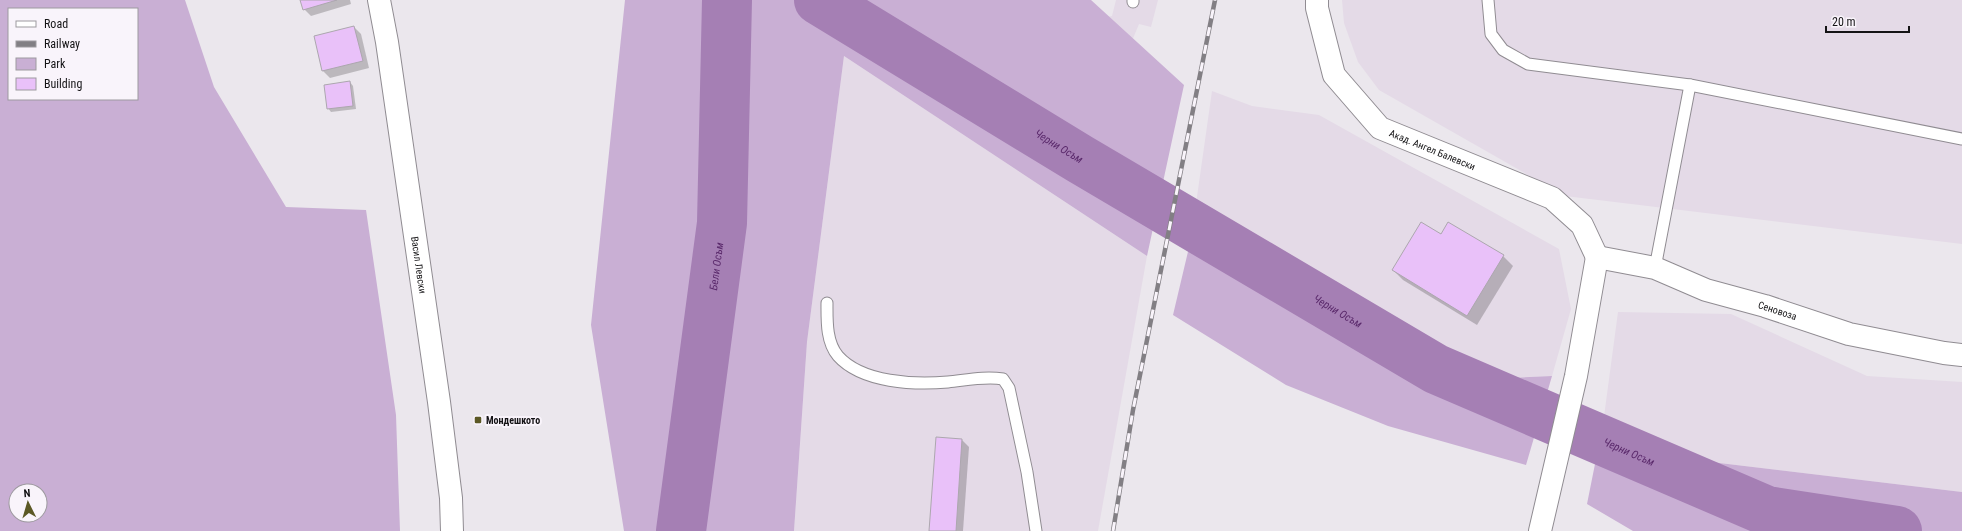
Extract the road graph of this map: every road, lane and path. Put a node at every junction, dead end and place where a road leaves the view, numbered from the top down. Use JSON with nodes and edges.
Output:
{"nodes":[{"id":1,"x":378,"y":0,"type":"edge"},
{"id":2,"x":1317,"y":0,"type":"edge"},
{"id":3,"x":1488,"y":0,"type":"edge"},
{"id":4,"x":1690,"y":85,"type":"junction"},
{"id":5,"x":1962,"y":139,"type":"edge"},
{"id":6,"x":1597,"y":257,"type":"junction"},
{"id":7,"x":1655,"y":268,"type":"junction"},
{"id":8,"x":827,"y":303,"type":"dead end"},
{"id":9,"x":1962,"y":354,"type":"edge"},
{"id":10,"x":1541,"y":530,"type":"edge"},
{"id":11,"x":452,"y":531,"type":"edge"},
{"id":12,"x":1036,"y":531,"type":"edge"}],
"edges":[{"from":1,"to":11,"type":"street","name":"Васил Левски"},
{"from":2,"to":6,"type":"street","name":"Акад. Ангел Балевски"},
{"from":3,"to":4,"type":"lane"},
{"from":4,"to":5,"type":"lane"},
{"from":4,"to":7,"type":"lane"},
{"from":6,"to":7,"type":"street","name":"Сеновоза"},
{"from":6,"to":10,"type":"street"},
{"from":7,"to":9,"type":"street","name":"Сеновоза"},
{"from":8,"to":12,"type":"lane"}]}
